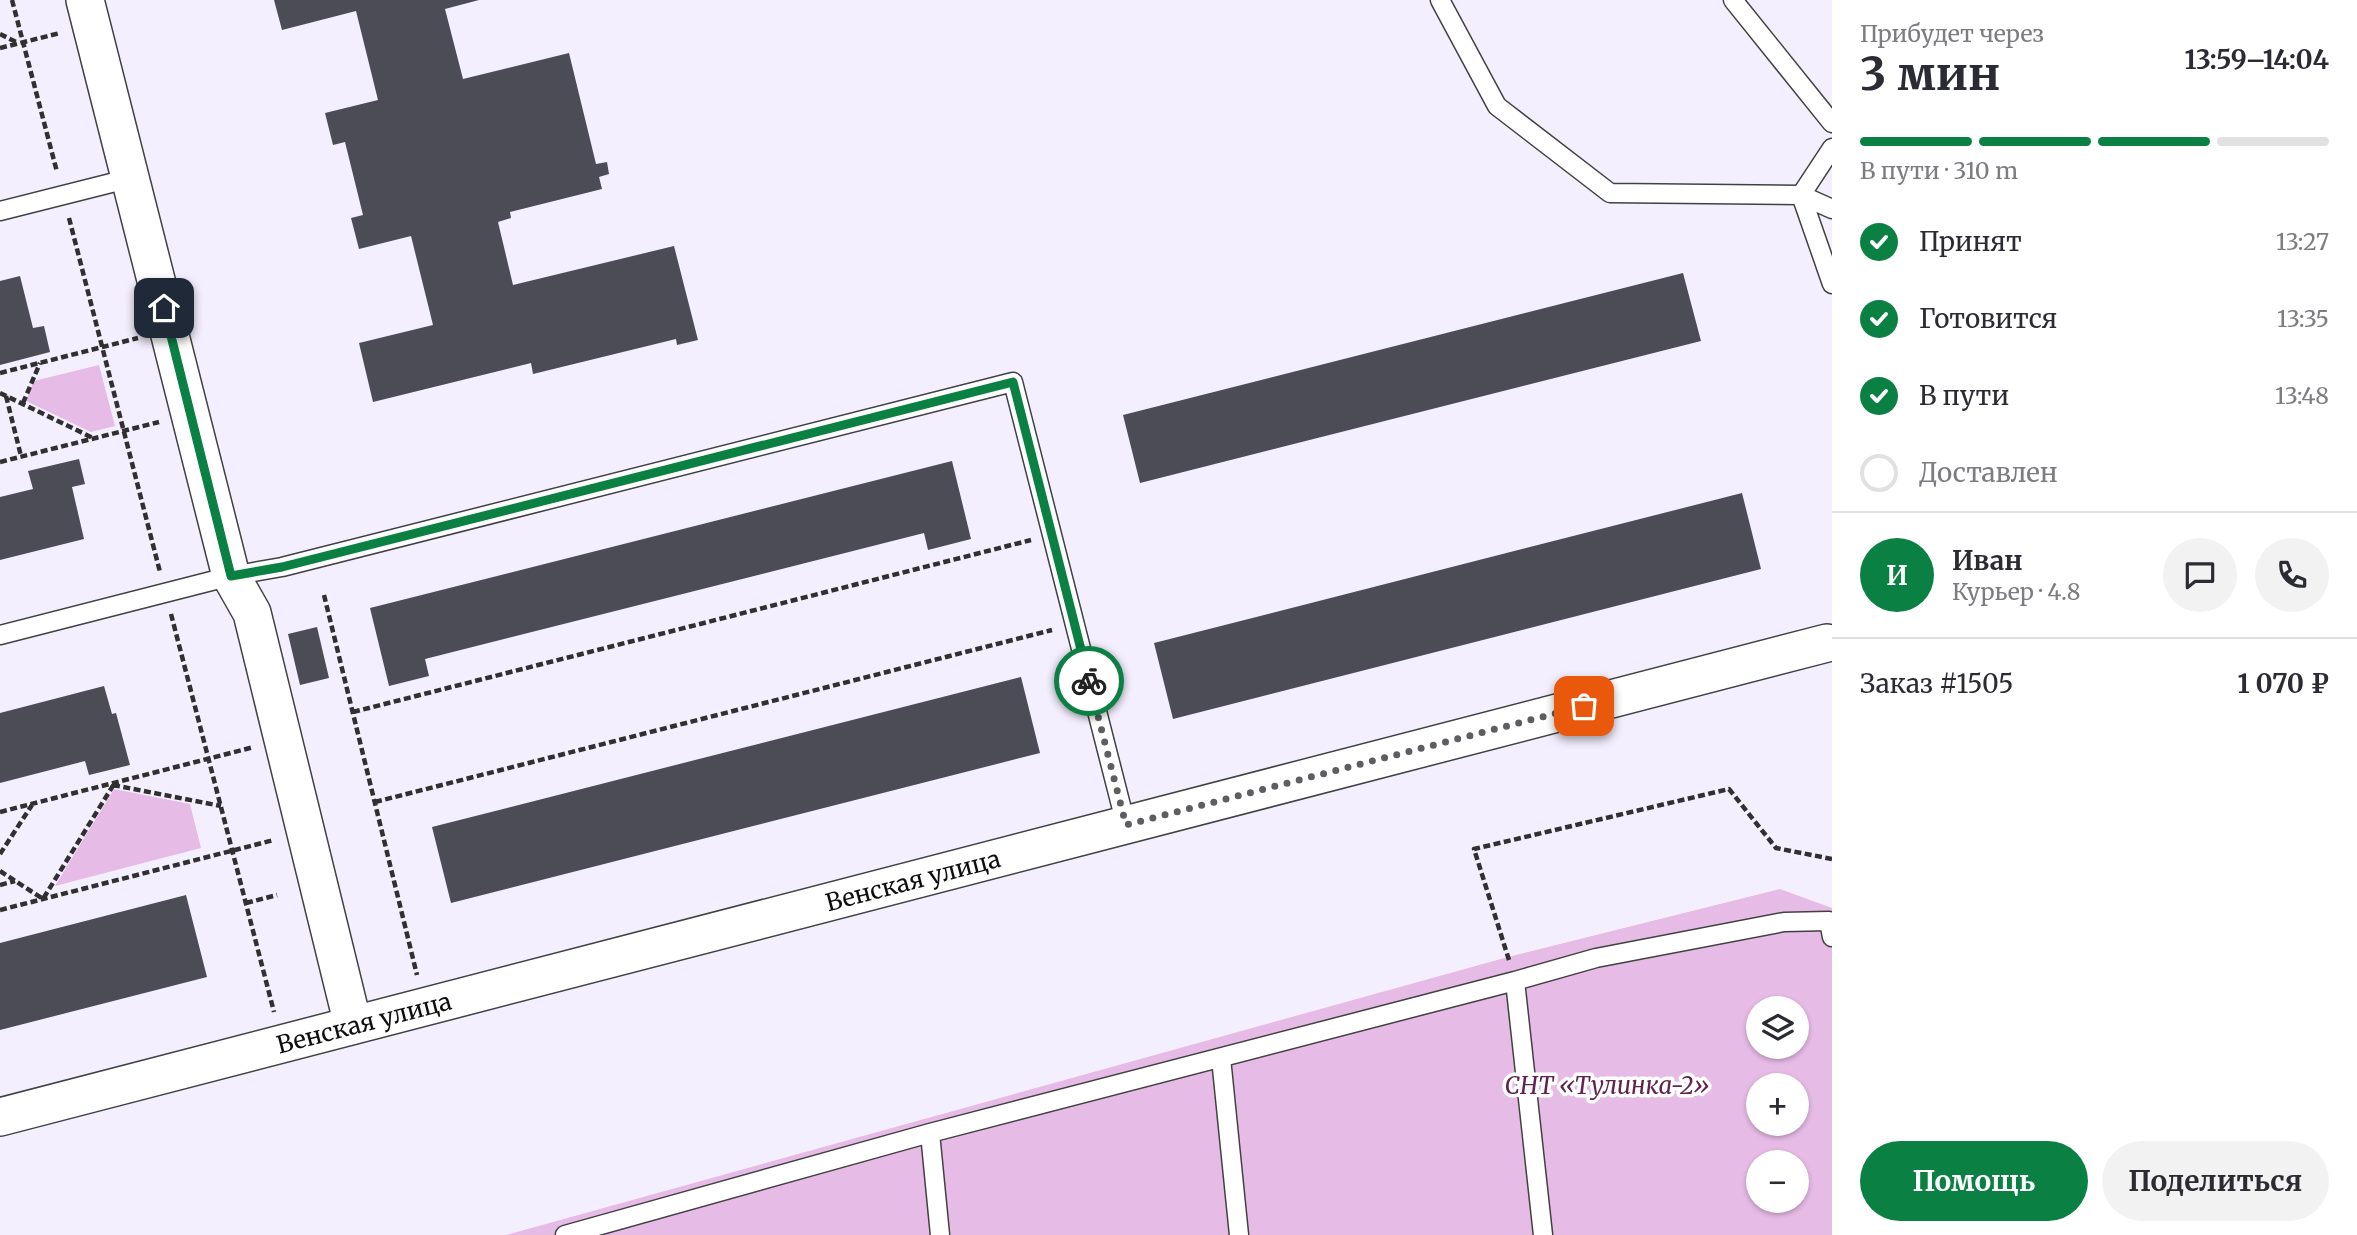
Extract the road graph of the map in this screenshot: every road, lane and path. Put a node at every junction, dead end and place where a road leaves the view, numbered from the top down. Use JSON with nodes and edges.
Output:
{"nodes":[{"id":1,"x":12,"y":0,"type":"edge"},
{"id":2,"x":1440,"y":0,"type":"edge"},
{"id":3,"x":1734,"y":0,"type":"edge"},
{"id":4,"x":88,"y":12,"type":"edge"},
{"id":5,"x":0,"y":34,"type":"edge"},
{"id":6,"x":21,"y":43,"type":"junction"},
{"id":7,"x":0,"y":48,"type":"edge"},
{"id":8,"x":1832,"y":123,"type":"edge"},
{"id":9,"x":1832,"y":148,"type":"edge"},
{"id":10,"x":131,"y":178,"type":"junction"},
{"id":11,"x":63,"y":195,"type":"junction"},
{"id":12,"x":1801,"y":195,"type":"junction"},
{"id":13,"x":1832,"y":209,"type":"edge"},
{"id":14,"x":0,"y":211,"type":"edge"},
{"id":15,"x":1832,"y":284,"type":"edge"},
{"id":16,"x":169,"y":330,"type":"junction"},
{"id":17,"x":102,"y":347,"type":"junction"},
{"id":18,"x":40,"y":363,"type":"junction"},
{"id":19,"x":0,"y":373,"type":"edge"},
{"id":20,"x":2,"y":394,"type":"edge"},
{"id":21,"x":23,"y":404,"type":"junction"},
{"id":22,"x":190,"y":414,"type":"junction"},
{"id":23,"x":123,"y":431,"type":"junction"},
{"id":24,"x":94,"y":438,"type":"junction"},
{"id":25,"x":21,"y":456,"type":"junction"},
{"id":26,"x":0,"y":462,"type":"edge"},
{"id":27,"x":1052,"y":534,"type":"junction"},
{"id":28,"x":231,"y":576,"type":"junction"},
{"id":29,"x":166,"y":593,"type":"junction"},
{"id":30,"x":324,"y":595,"type":"dead end"},
{"id":31,"x":1075,"y":624,"type":"junction"},
{"id":32,"x":0,"y":635,"type":"edge"},
{"id":33,"x":1830,"y":642,"type":"edge"},
{"id":34,"x":353,"y":712,"type":"junction"},
{"id":35,"x":283,"y":740,"type":"junction"},
{"id":36,"x":209,"y":759,"type":"junction"},
{"id":37,"x":113,"y":784,"type":"junction"},
{"id":38,"x":375,"y":802,"type":"junction"},
{"id":39,"x":33,"y":804,"type":"junction"},
{"id":40,"x":221,"y":806,"type":"junction"},
{"id":41,"x":0,"y":812,"type":"edge"},
{"id":42,"x":1126,"y":825,"type":"junction"},
{"id":43,"x":305,"y":832,"type":"junction"},
{"id":44,"x":232,"y":851,"type":"junction"},
{"id":45,"x":0,"y":855,"type":"edge"},
{"id":46,"x":1832,"y":859,"type":"edge"},
{"id":47,"x":0,"y":870,"type":"edge"},
{"id":48,"x":16,"y":881,"type":"junction"},
{"id":49,"x":0,"y":885,"type":"edge"},
{"id":50,"x":276,"y":895,"type":"dead end"},
{"id":51,"x":43,"y":899,"type":"junction"},
{"id":52,"x":246,"y":903,"type":"junction"},
{"id":53,"x":0,"y":910,"type":"edge"},
{"id":54,"x":1832,"y":937,"type":"edge"},
{"id":55,"x":1516,"y":981,"type":"junction"},
{"id":56,"x":425,"y":1007,"type":"junction"},
{"id":57,"x":353,"y":1026,"type":"junction"},
{"id":58,"x":282,"y":1044,"type":"junction"},
{"id":59,"x":1222,"y":1058,"type":"junction"},
{"id":60,"x":0,"y":1117,"type":"edge"},
{"id":61,"x":930,"y":1133,"type":"junction"},
{"id":62,"x":625,"y":1227,"type":"edge"},
{"id":63,"x":565,"y":1235,"type":"edge"},
{"id":64,"x":940,"y":1235,"type":"edge"},
{"id":65,"x":1239,"y":1235,"type":"edge"},
{"id":66,"x":1543,"y":1235,"type":"edge"}],
"edges":[{"from":1,"to":6,"type":"path"},
{"from":2,"to":12,"type":"lane"},
{"from":3,"to":8,"type":"lane"},
{"from":4,"to":6,"type":"path"},
{"from":4,"to":10,"type":"street"},
{"from":5,"to":6,"type":"path"},
{"from":6,"to":7,"type":"path"},
{"from":6,"to":11,"type":"path"},
{"from":9,"to":12,"type":"lane"},
{"from":10,"to":11,"type":"lane"},
{"from":10,"to":16,"type":"street"},
{"from":11,"to":14,"type":"lane"},
{"from":11,"to":17,"type":"path"},
{"from":12,"to":13,"type":"lane"},
{"from":12,"to":15,"type":"lane"},
{"from":16,"to":17,"type":"path"},
{"from":16,"to":22,"type":"street"},
{"from":17,"to":18,"type":"path"},
{"from":17,"to":23,"type":"path"},
{"from":18,"to":19,"type":"path"},
{"from":18,"to":21,"type":"path"},
{"from":20,"to":21,"type":"path"},
{"from":20,"to":25,"type":"path"},
{"from":21,"to":24,"type":"path"},
{"from":22,"to":23,"type":"path"},
{"from":22,"to":28,"type":"street"},
{"from":23,"to":24,"type":"path"},
{"from":23,"to":29,"type":"path"},
{"from":24,"to":25,"type":"path"},
{"from":25,"to":26,"type":"path"},
{"from":27,"to":28,"type":"lane"},
{"from":27,"to":31,"type":"lane"},
{"from":27,"to":34,"type":"path"},
{"from":28,"to":29,"type":"lane"},
{"from":28,"to":35,"type":"street"},
{"from":29,"to":32,"type":"lane"},
{"from":29,"to":36,"type":"path"},
{"from":30,"to":34,"type":"path"},
{"from":31,"to":38,"type":"path"},
{"from":31,"to":42,"type":"lane"},
{"from":33,"to":42,"type":"street","name":"Венская улица"},
{"from":34,"to":38,"type":"path"},
{"from":35,"to":36,"type":"path"},
{"from":35,"to":43,"type":"street"},
{"from":36,"to":37,"type":"path"},
{"from":36,"to":40,"type":"path"},
{"from":37,"to":39,"type":"path"},
{"from":37,"to":40,"type":"path"},
{"from":37,"to":51,"type":"path"},
{"from":38,"to":56,"type":"path"},
{"from":39,"to":41,"type":"path"},
{"from":39,"to":45,"type":"path"},
{"from":40,"to":44,"type":"path"},
{"from":42,"to":56,"type":"street","name":"Венская улица"},
{"from":43,"to":44,"type":"path"},
{"from":43,"to":57,"type":"street"},
{"from":44,"to":51,"type":"path"},
{"from":44,"to":52,"type":"path"},
{"from":46,"to":55,"type":"path"},
{"from":47,"to":48,"type":"path"},
{"from":48,"to":49,"type":"path"},
{"from":48,"to":51,"type":"path"},
{"from":50,"to":52,"type":"path"},
{"from":51,"to":53,"type":"path"},
{"from":52,"to":58,"type":"path"},
{"from":54,"to":55,"type":"lane"},
{"from":55,"to":59,"type":"lane"},
{"from":55,"to":66,"type":"lane"},
{"from":56,"to":57,"type":"street","name":"Венская улица"},
{"from":57,"to":58,"type":"street","name":"Венская улица"},
{"from":58,"to":60,"type":"street","name":"Венская улица"},
{"from":59,"to":61,"type":"lane"},
{"from":59,"to":65,"type":"lane"},
{"from":61,"to":62,"type":"lane"},
{"from":61,"to":64,"type":"lane"},
{"from":62,"to":63,"type":"lane"}]}
